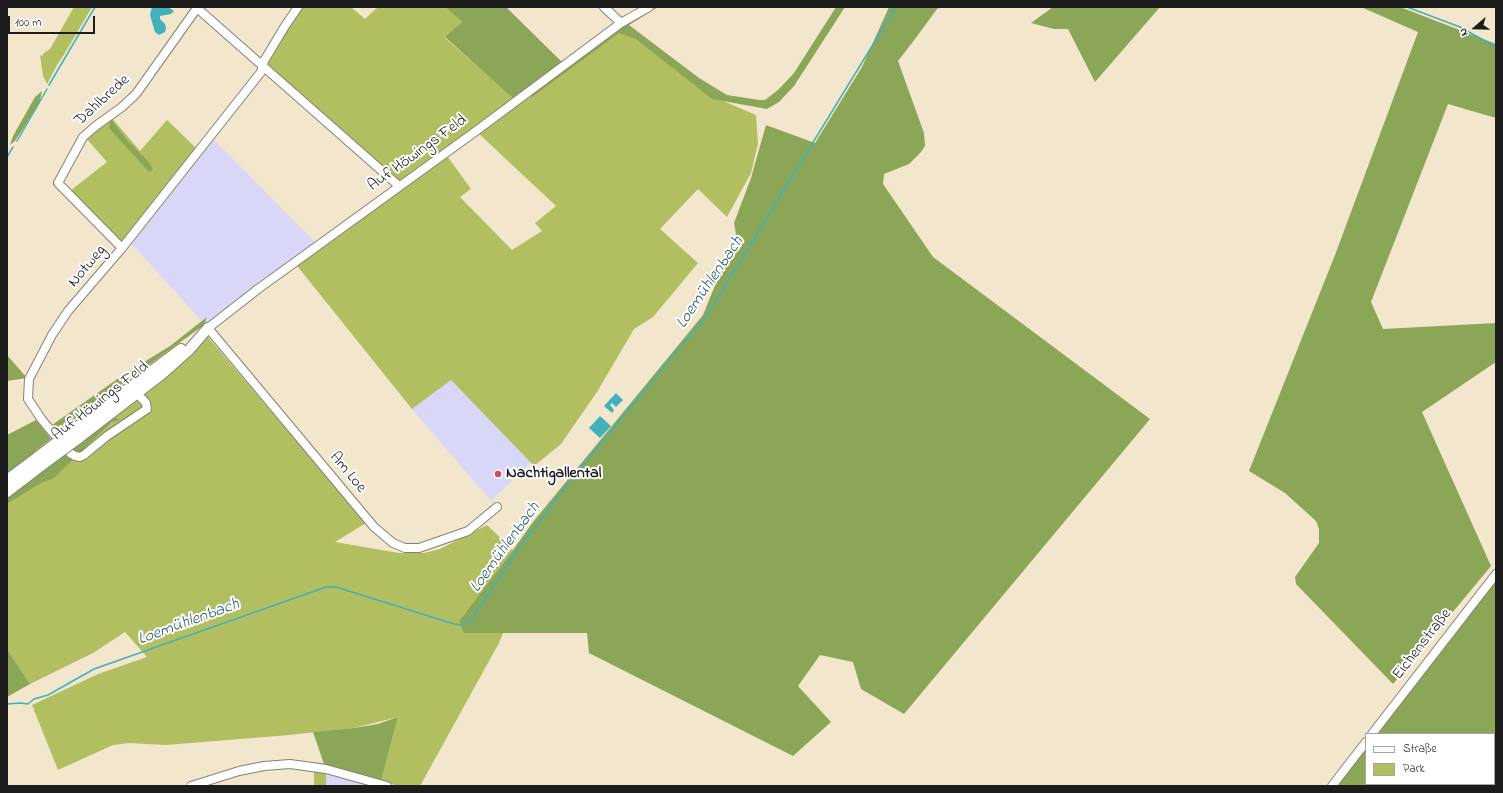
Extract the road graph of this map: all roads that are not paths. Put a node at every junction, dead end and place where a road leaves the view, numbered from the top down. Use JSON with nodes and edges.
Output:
{"nodes":[{"id":1,"x":298,"y":7,"type":"edge"},
{"id":2,"x":604,"y":7,"type":"edge"},
{"id":3,"x":648,"y":7,"type":"edge"},
{"id":4,"x":197,"y":8,"type":"edge"},
{"id":5,"x":621,"y":23,"type":"junction"},
{"id":6,"x":263,"y":66,"type":"junction"},
{"id":7,"x":399,"y":186,"type":"junction"},
{"id":8,"x":122,"y":248,"type":"junction"},
{"id":9,"x":208,"y":328,"type":"junction"},
{"id":10,"x":135,"y":390,"type":"junction"},
{"id":11,"x":42,"y":460,"type":"junction"},
{"id":12,"x":7,"y":480,"type":"edge"},
{"id":13,"x":7,"y":492,"type":"edge"},
{"id":14,"x":497,"y":507,"type":"dead end"},
{"id":15,"x":1496,"y":574,"type":"edge"},
{"id":16,"x":1373,"y":733,"type":"edge"},
{"id":17,"x":1365,"y":743,"type":"edge"},
{"id":18,"x":191,"y":786,"type":"edge"},
{"id":19,"x":387,"y":786,"type":"edge"},
{"id":20,"x":1332,"y":786,"type":"edge"}],
"edges":[{"from":1,"to":6,"type":"street","name":"Notweg"},
{"from":2,"to":5,"type":"street"},
{"from":3,"to":5,"type":"street","name":"Auf Höwings Feld"},
{"from":4,"to":6,"type":"street","name":"Dahlbrede"},
{"from":4,"to":8,"type":"street","name":"Dahlbrede"},
{"from":5,"to":7,"type":"street","name":"Auf Höwings Feld"},
{"from":6,"to":7,"type":"street","name":"Dahlbrede"},
{"from":6,"to":8,"type":"street","name":"Notweg"},
{"from":7,"to":9,"type":"street","name":"Auf Höwings Feld"},
{"from":8,"to":10,"type":"street","name":"Notweg"},
{"from":9,"to":10,"type":"main road","name":"Auf Höwings Feld"},
{"from":9,"to":14,"type":"street","name":"Am Loe"},
{"from":10,"to":11,"type":"main road","name":"Auf Höwings Feld","bridge":true},
{"from":11,"to":12,"type":"main road","name":"Auf Höwings Feld"},
{"from":11,"to":13,"type":"main road","name":"Auf Höwings Feld"},
{"from":15,"to":16,"type":"street","name":"Eichenstraße"},
{"from":17,"to":20,"type":"street"},
{"from":18,"to":19,"type":"street"}]}
